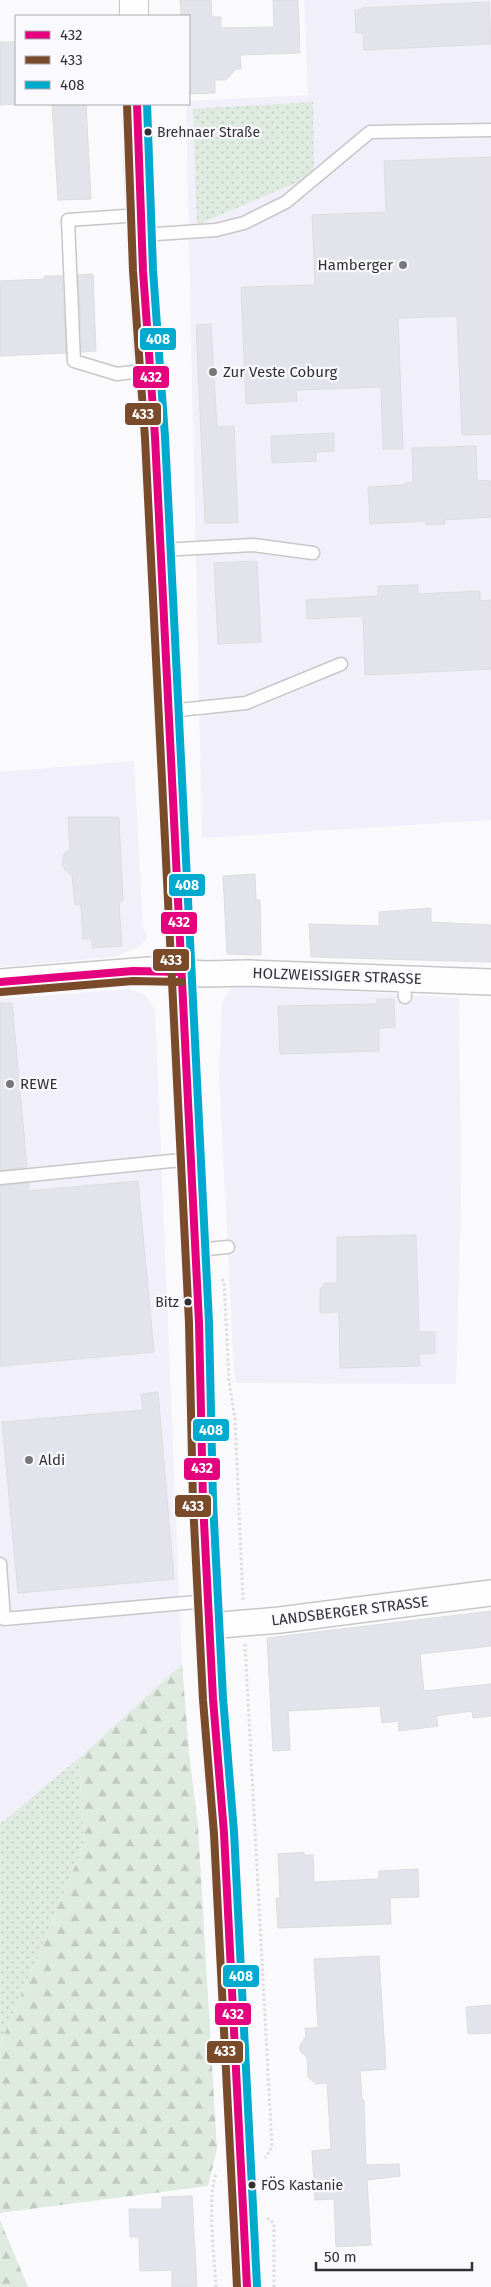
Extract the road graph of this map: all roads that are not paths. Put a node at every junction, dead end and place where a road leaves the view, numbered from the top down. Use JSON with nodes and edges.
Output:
{"nodes":[{"id":1,"x":134,"y":0,"type":"edge"},
{"id":2,"x":134,"y":15,"type":"edge"},
{"id":3,"x":137,"y":105,"type":"edge"},
{"id":4,"x":491,"y":130,"type":"edge"},
{"id":5,"x":140,"y":225,"type":"junction"},
{"id":6,"x":149,"y":370,"type":"junction"},
{"id":7,"x":161,"y":550,"type":"junction"},
{"id":8,"x":313,"y":553,"type":"dead end"},
{"id":9,"x":341,"y":664,"type":"dead end"},
{"id":10,"x":169,"y":711,"type":"junction"},
{"id":11,"x":182,"y":972,"type":"junction"},
{"id":12,"x":0,"y":982,"type":"edge"},
{"id":13,"x":491,"y":982,"type":"edge"},
{"id":14,"x":192,"y":1159,"type":"junction"},
{"id":15,"x":0,"y":1178,"type":"edge"},
{"id":16,"x":228,"y":1247,"type":"dead end"},
{"id":17,"x":196,"y":1250,"type":"junction"},
{"id":18,"x":0,"y":1564,"type":"edge"},
{"id":19,"x":491,"y":1593,"type":"edge"},
{"id":20,"x":208,"y":1613,"type":"junction"},
{"id":21,"x":246,"y":2287,"type":"edge"}],
"edges":[{"from":1,"to":2,"type":"main road"},
{"from":3,"to":5,"type":"main road"},
{"from":4,"to":5,"type":"lane"},
{"from":5,"to":6,"type":"main road"},
{"from":5,"to":6,"type":"lane"},
{"from":6,"to":7,"type":"main road"},
{"from":7,"to":8,"type":"lane"},
{"from":7,"to":10,"type":"main road"},
{"from":9,"to":10,"type":"lane"},
{"from":10,"to":11,"type":"main road"},
{"from":11,"to":12,"type":"street","name":"HOLZWEISSIGER STRASSE"},
{"from":11,"to":13,"type":"street","name":"HOLZWEISSIGER STRASSE"},
{"from":11,"to":14,"type":"main road"},
{"from":14,"to":15,"type":"lane"},
{"from":14,"to":17,"type":"main road"},
{"from":16,"to":17,"type":"lane"},
{"from":17,"to":20,"type":"main road"},
{"from":18,"to":20,"type":"lane"},
{"from":19,"to":20,"type":"street","name":"LANDSBERGER STRASSE"},
{"from":20,"to":21,"type":"main road"}]}
